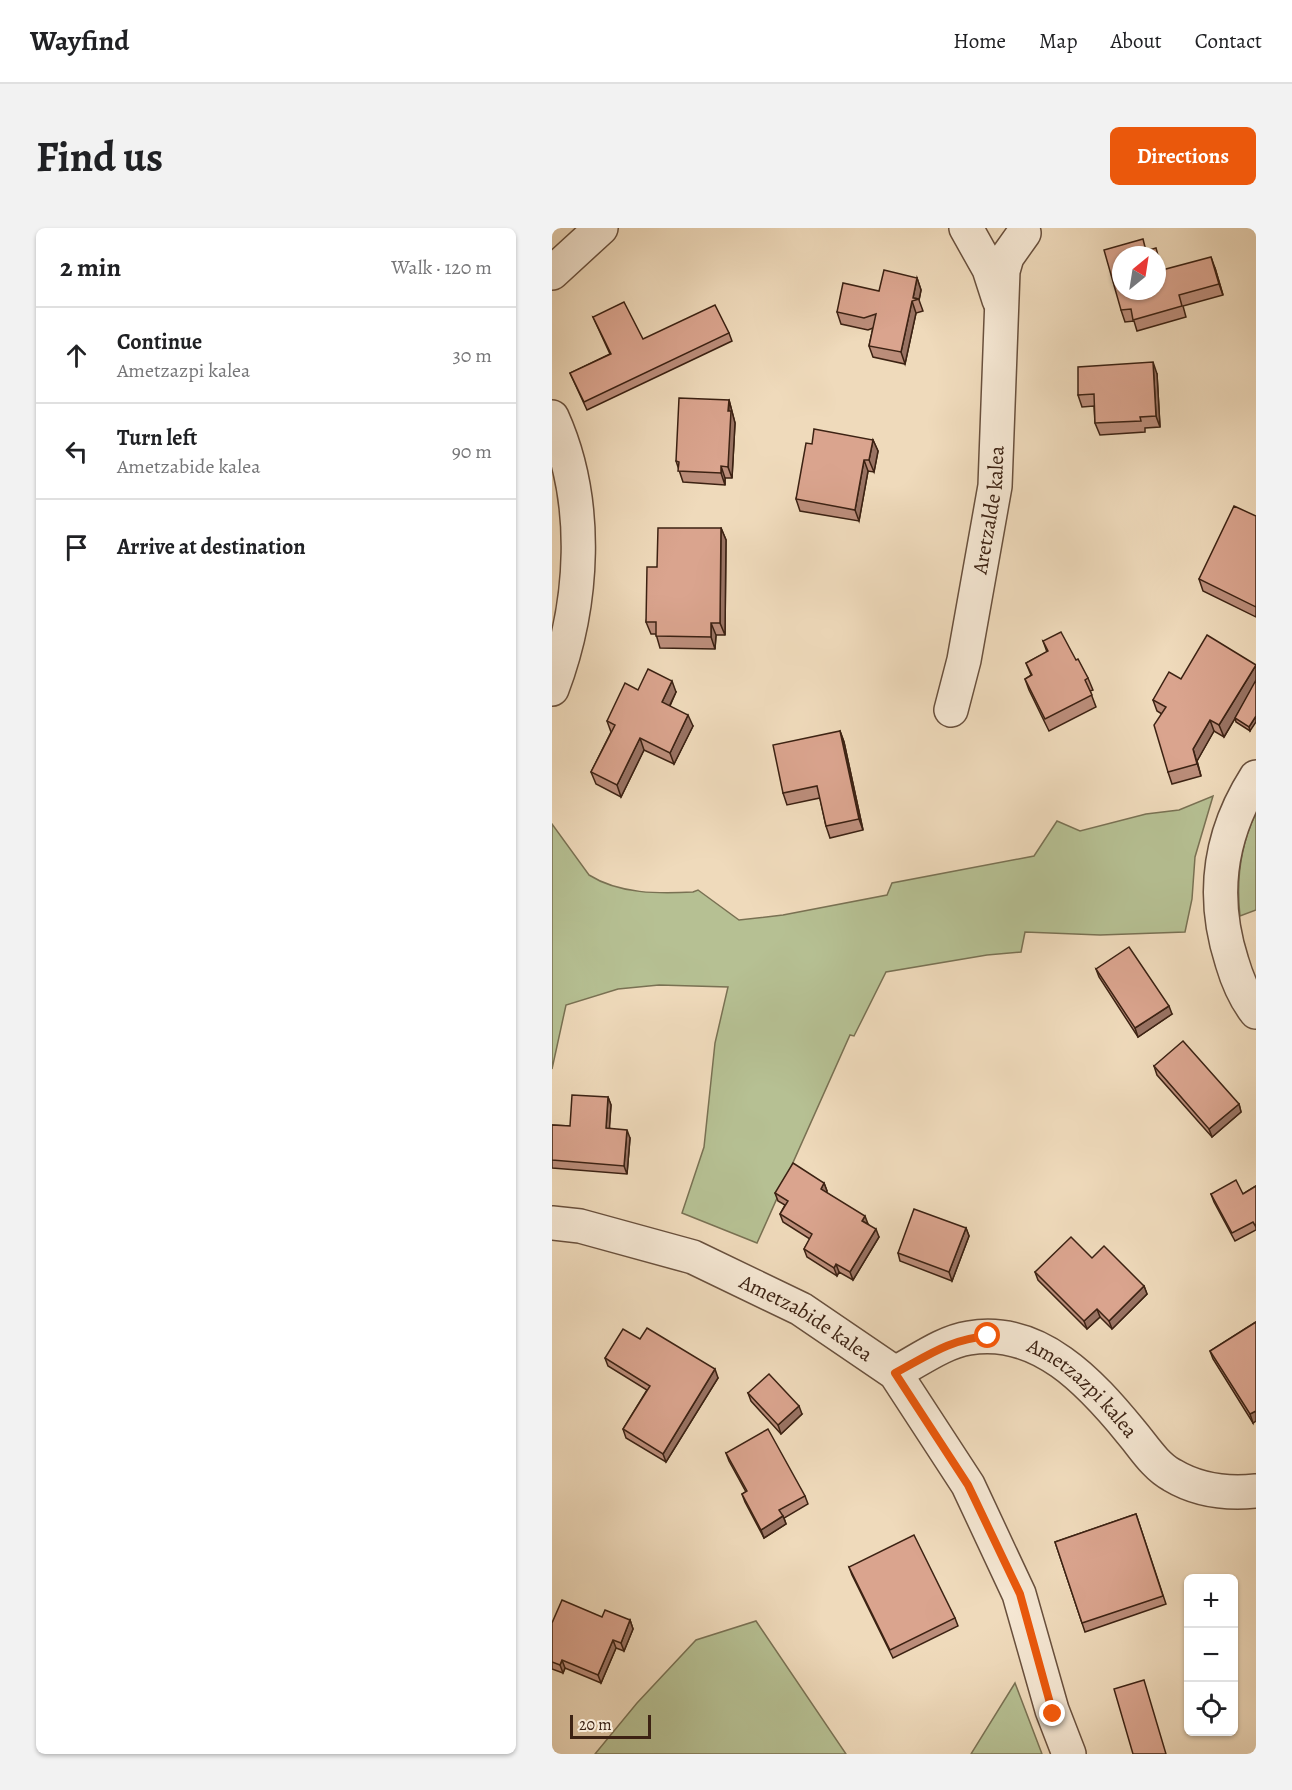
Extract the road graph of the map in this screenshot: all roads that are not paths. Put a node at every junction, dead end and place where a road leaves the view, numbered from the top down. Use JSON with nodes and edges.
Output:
{"nodes":[{"id":1,"x":601,"y":228,"type":"edge"},
{"id":2,"x":966,"y":228,"type":"edge"},
{"id":3,"x":985,"y":228,"type":"edge"},
{"id":4,"x":1037,"y":230,"type":"edge"},
{"id":5,"x":552,"y":273,"type":"edge"},
{"id":6,"x":1001,"y":307,"type":"junction"},
{"id":7,"x":552,"y":417,"type":"edge"},
{"id":8,"x":552,"y":689,"type":"edge"},
{"id":9,"x":951,"y":710,"type":"dead end"},
{"id":10,"x":1256,"y":777,"type":"edge"},
{"id":11,"x":1256,"y":1012,"type":"edge"},
{"id":12,"x":552,"y":1223,"type":"edge"},
{"id":13,"x":895,"y":1373,"type":"junction"},
{"id":14,"x":1256,"y":1491,"type":"edge"},
{"id":15,"x":1069,"y":1754,"type":"edge"}],
"edges":[{"from":1,"to":5,"type":"street"},
{"from":2,"to":6,"type":"street","name":"Aretzalde kalea"},
{"from":3,"to":4,"type":"street"},
{"from":4,"to":6,"type":"street","name":"Aretzalde kalea"},
{"from":6,"to":9,"type":"street","name":"Aretzalde kalea"},
{"from":7,"to":8,"type":"street"},
{"from":10,"to":11,"type":"street"},
{"from":12,"to":13,"type":"street","name":"Ametzabide kalea"},
{"from":13,"to":14,"type":"street","name":"Ametzazpi kalea"},
{"from":13,"to":15,"type":"street","name":"Ametzabide kalea"}]}
